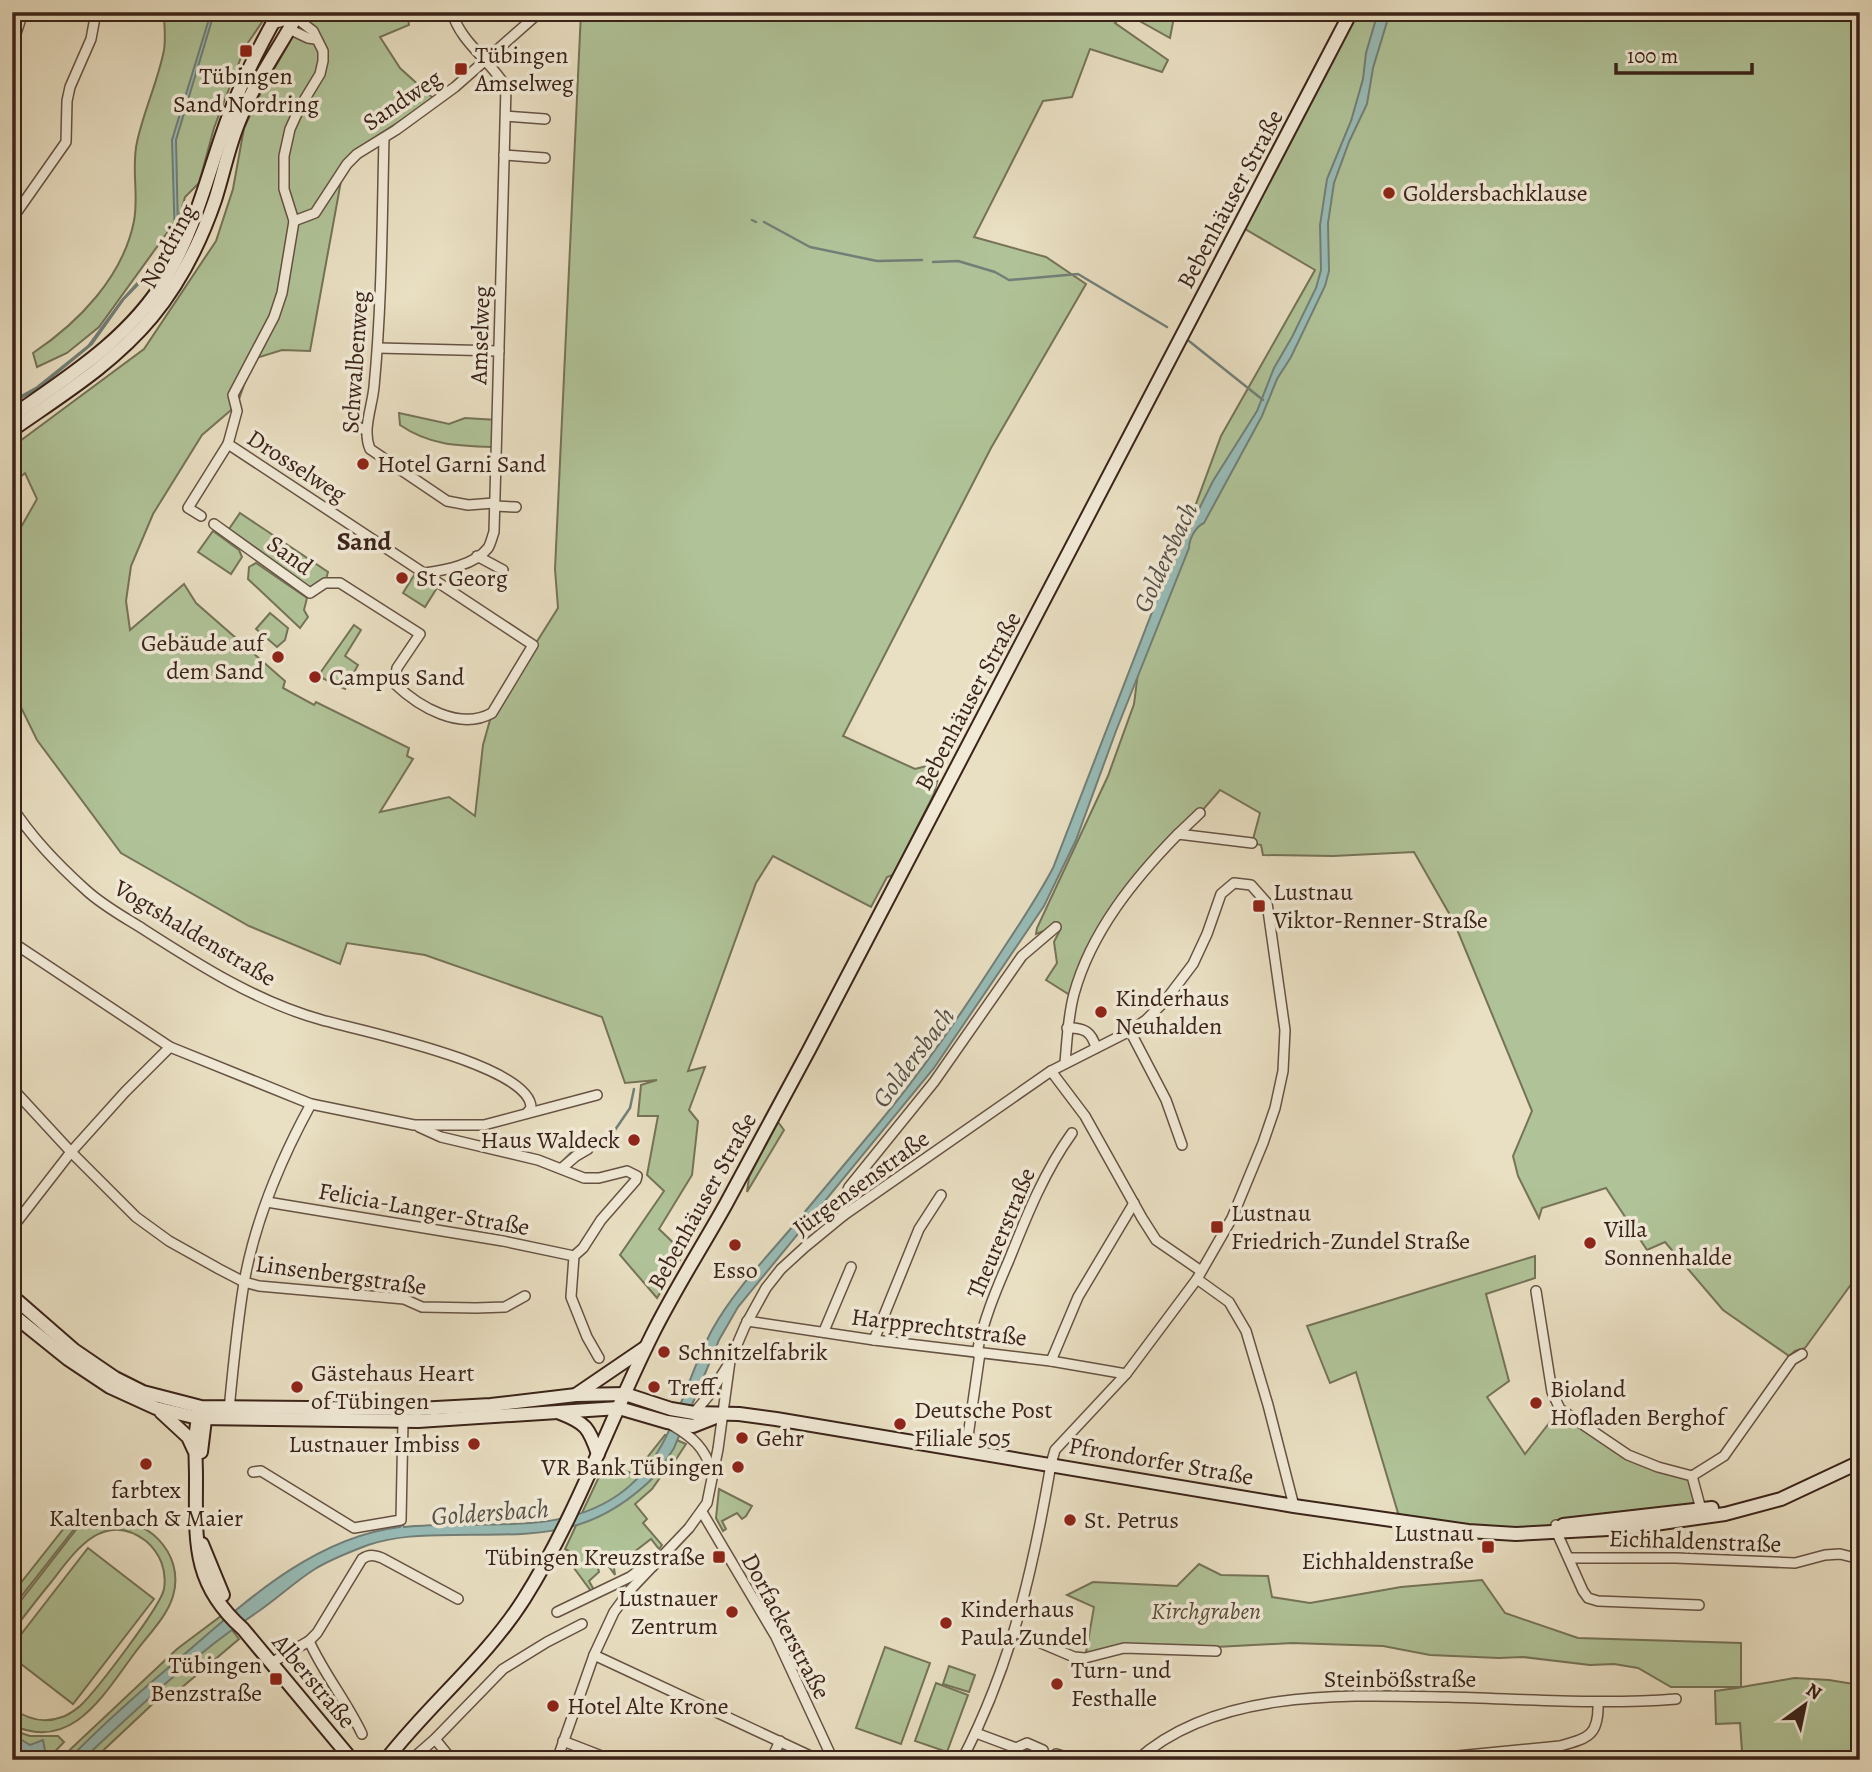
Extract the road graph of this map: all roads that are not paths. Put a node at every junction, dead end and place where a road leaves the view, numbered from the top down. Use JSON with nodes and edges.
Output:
{"nodes":[{"id":1,"x":23,"y":12,"type":"edge"},
{"id":2,"x":96,"y":12,"type":"edge"},
{"id":3,"x":452,"y":12,"type":"edge"},
{"id":4,"x":540,"y":12,"type":"edge"},
{"id":5,"x":1351,"y":12,"type":"edge"},
{"id":6,"x":287,"y":18,"type":"edge"},
{"id":7,"x":12,"y":46,"type":"edge"},
{"id":8,"x":486,"y":60,"type":"junction"},
{"id":9,"x":506,"y":116,"type":"junction"},
{"id":10,"x":545,"y":119,"type":"dead end"},
{"id":11,"x":384,"y":138,"type":"junction"},
{"id":12,"x":504,"y":155,"type":"junction"},
{"id":13,"x":545,"y":158,"type":"dead end"},
{"id":14,"x":12,"y":219,"type":"edge"},
{"id":15,"x":294,"y":221,"type":"junction"},
{"id":16,"x":378,"y":348,"type":"junction"},
{"id":17,"x":499,"y":351,"type":"junction"},
{"id":18,"x":12,"y":416,"type":"edge"},
{"id":19,"x":351,"y":425,"type":"dead end"},
{"id":20,"x":12,"y":430,"type":"edge"},
{"id":21,"x":366,"y":430,"type":"junction"},
{"id":22,"x":228,"y":444,"type":"junction"},
{"id":23,"x":494,"y":505,"type":"junction"},
{"id":24,"x":516,"y":507,"type":"dead end"},
{"id":25,"x":201,"y":516,"type":"dead end"},
{"id":26,"x":214,"y":524,"type":"dead end"},
{"id":27,"x":477,"y":556,"type":"junction"},
{"id":28,"x":503,"y":570,"type":"dead end"},
{"id":29,"x":425,"y":573,"type":"junction"},
{"id":30,"x":492,"y":713,"type":"joint"},
{"id":31,"x":12,"y":807,"type":"edge"},
{"id":32,"x":1200,"y":813,"type":"dead end"},
{"id":33,"x":1178,"y":834,"type":"junction"},
{"id":34,"x":1252,"y":843,"type":"dead end"},
{"id":35,"x":1056,"y":927,"type":"dead end"},
{"id":36,"x":12,"y":942,"type":"edge"},
{"id":37,"x":1067,"y":1028,"type":"junction"},
{"id":38,"x":1130,"y":1031,"type":"junction"},
{"id":39,"x":170,"y":1047,"type":"junction"},
{"id":40,"x":1096,"y":1048,"type":"junction"},
{"id":41,"x":1065,"y":1063,"type":"junction"},
{"id":42,"x":1051,"y":1071,"type":"junction"},
{"id":43,"x":12,"y":1088,"type":"edge"},
{"id":44,"x":597,"y":1095,"type":"dead end"},
{"id":45,"x":311,"y":1104,"type":"junction"},
{"id":46,"x":527,"y":1113,"type":"junction"},
{"id":47,"x":414,"y":1125,"type":"junction"},
{"id":48,"x":1072,"y":1133,"type":"dead end"},
{"id":49,"x":1182,"y":1145,"type":"dead end"},
{"id":50,"x":588,"y":1149,"type":"dead end"},
{"id":51,"x":71,"y":1152,"type":"junction"},
{"id":52,"x":562,"y":1168,"type":"junction"},
{"id":53,"x":941,"y":1195,"type":"dead end"},
{"id":54,"x":267,"y":1202,"type":"junction"},
{"id":55,"x":1135,"y":1204,"type":"junction"},
{"id":56,"x":844,"y":1215,"type":"junction"},
{"id":57,"x":12,"y":1228,"type":"edge"},
{"id":58,"x":574,"y":1256,"type":"junction"},
{"id":59,"x":851,"y":1266,"type":"dead end"},
{"id":60,"x":1199,"y":1275,"type":"junction"},
{"id":61,"x":244,"y":1282,"type":"junction"},
{"id":62,"x":1536,"y":1291,"type":"dead end"},
{"id":63,"x":524,"y":1296,"type":"dead end"},
{"id":64,"x":14,"y":1300,"type":"edge"},
{"id":65,"x":747,"y":1321,"type":"junction"},
{"id":66,"x":824,"y":1331,"type":"junction"},
{"id":67,"x":874,"y":1340,"type":"junction"},
{"id":68,"x":646,"y":1347,"type":"junction"},
{"id":69,"x":978,"y":1353,"type":"junction"},
{"id":70,"x":1802,"y":1354,"type":"dead end"},
{"id":71,"x":599,"y":1358,"type":"dead end"},
{"id":72,"x":730,"y":1361,"type":"junction"},
{"id":73,"x":1051,"y":1361,"type":"junction"},
{"id":74,"x":1126,"y":1374,"type":"junction"},
{"id":75,"x":625,"y":1394,"type":"junction"},
{"id":76,"x":710,"y":1394,"type":"junction"},
{"id":77,"x":576,"y":1395,"type":"junction"},
{"id":78,"x":156,"y":1408,"type":"junction"},
{"id":79,"x":619,"y":1408,"type":"junction"},
{"id":80,"x":557,"y":1412,"type":"junction"},
{"id":81,"x":203,"y":1413,"type":"junction"},
{"id":82,"x":228,"y":1414,"type":"junction"},
{"id":83,"x":723,"y":1415,"type":"junction"},
{"id":84,"x":403,"y":1422,"type":"junction"},
{"id":85,"x":691,"y":1424,"type":"junction"},
{"id":86,"x":966,"y":1450,"type":"junction"},
{"id":87,"x":598,"y":1454,"type":"junction"},
{"id":88,"x":196,"y":1458,"type":"junction"},
{"id":89,"x":1860,"y":1462,"type":"edge"},
{"id":90,"x":1051,"y":1464,"type":"junction"},
{"id":91,"x":196,"y":1472,"type":"junction"},
{"id":92,"x":253,"y":1472,"type":"dead end"},
{"id":93,"x":1692,"y":1476,"type":"junction"},
{"id":94,"x":712,"y":1478,"type":"junction"},
{"id":95,"x":1294,"y":1506,"type":"junction"},
{"id":96,"x":702,"y":1512,"type":"junction"},
{"id":97,"x":1703,"y":1514,"type":"junction"},
{"id":98,"x":1557,"y":1529,"type":"junction"},
{"id":99,"x":1570,"y":1558,"type":"junction"},
{"id":100,"x":1860,"y":1559,"type":"edge"},
{"id":101,"x":653,"y":1566,"type":"junction"},
{"id":102,"x":458,"y":1599,"type":"dead end"},
{"id":103,"x":1699,"y":1605,"type":"dead end"},
{"id":104,"x":558,"y":1612,"type":"dead end"},
{"id":105,"x":582,"y":1624,"type":"dead end"},
{"id":106,"x":1015,"y":1632,"type":"junction"},
{"id":107,"x":309,"y":1641,"type":"junction"},
{"id":108,"x":1216,"y":1651,"type":"dead end"},
{"id":109,"x":594,"y":1655,"type":"junction"},
{"id":110,"x":271,"y":1663,"type":"junction"},
{"id":111,"x":1676,"y":1699,"type":"dead end"},
{"id":112,"x":1598,"y":1703,"type":"junction"},
{"id":113,"x":976,"y":1733,"type":"junction"},
{"id":114,"x":362,"y":1734,"type":"dead end"},
{"id":115,"x":435,"y":1739,"type":"junction"},
{"id":116,"x":564,"y":1741,"type":"junction"},
{"id":117,"x":780,"y":1741,"type":"junction"},
{"id":118,"x":1044,"y":1751,"type":"dead end"},
{"id":119,"x":1056,"y":1754,"type":"dead end"},
{"id":120,"x":352,"y":1760,"type":"edge"},
{"id":121,"x":387,"y":1760,"type":"edge"},
{"id":122,"x":411,"y":1760,"type":"edge"},
{"id":123,"x":452,"y":1760,"type":"edge"},
{"id":124,"x":557,"y":1760,"type":"edge"},
{"id":125,"x":612,"y":1760,"type":"edge"},
{"id":126,"x":771,"y":1760,"type":"edge"},
{"id":127,"x":819,"y":1760,"type":"edge"},
{"id":128,"x":833,"y":1760,"type":"edge"},
{"id":129,"x":962,"y":1760,"type":"edge"},
{"id":130,"x":1077,"y":1760,"type":"edge"},
{"id":131,"x":1137,"y":1760,"type":"edge"},
{"id":132,"x":1416,"y":1760,"type":"edge"}],
"edges":[{"from":1,"to":7,"type":"street"},
{"from":2,"to":14,"type":"street"},
{"from":3,"to":8,"type":"street","name":"Amselweg"},
{"from":4,"to":8,"type":"street","name":"Sandweg"},
{"from":5,"to":68,"type":"main road","name":"Bebenhäuser Straße"},
{"from":6,"to":15,"type":"street","name":"Drosselweg"},
{"from":6,"to":18,"type":"main road","name":"Nordring"},
{"from":6,"to":20,"type":"main road","name":"Nordring"},
{"from":8,"to":9,"type":"street","name":"Amselweg"},
{"from":8,"to":11,"type":"street","name":"Sandweg"},
{"from":9,"to":10,"type":"street"},
{"from":9,"to":12,"type":"street","name":"Amselweg"},
{"from":11,"to":15,"type":"street","name":"Sandweg"},
{"from":11,"to":16,"type":"street","name":"Schwalbenweg"},
{"from":12,"to":13,"type":"street"},
{"from":12,"to":17,"type":"street","name":"Amselweg"},
{"from":15,"to":22,"type":"street","name":"Drosselweg"},
{"from":16,"to":17,"type":"street"},
{"from":16,"to":21,"type":"street","name":"Schwalbenweg"},
{"from":17,"to":23,"type":"street","name":"Amselweg"},
{"from":19,"to":21,"type":"street"},
{"from":21,"to":23,"type":"street","name":"Schwalbenweg"},
{"from":22,"to":25,"type":"street"},
{"from":22,"to":29,"type":"street","name":"Drosselweg"},
{"from":23,"to":24,"type":"street","name":"Schwalbenweg"},
{"from":23,"to":27,"type":"street","name":"Amselweg"},
{"from":26,"to":30,"type":"street","name":"Sand"},
{"from":27,"to":28,"type":"street"},
{"from":27,"to":29,"type":"street"},
{"from":29,"to":30,"type":"street","name":"Drosselweg"},
{"from":31,"to":46,"type":"street","name":"Vogtshaldenstraße"},
{"from":32,"to":33,"type":"street"},
{"from":33,"to":34,"type":"street"},
{"from":33,"to":37,"type":"street"},
{"from":35,"to":56,"type":"street"},
{"from":36,"to":39,"type":"street"},
{"from":37,"to":40,"type":"street"},
{"from":37,"to":41,"type":"street"},
{"from":38,"to":40,"type":"street","name":"Jürgensenstraße"},
{"from":38,"to":49,"type":"street"},
{"from":38,"to":60,"type":"street","name":"Jürgensenstraße"},
{"from":39,"to":45,"type":"street"},
{"from":39,"to":51,"type":"street"},
{"from":40,"to":41,"type":"street","name":"Jürgensenstraße"},
{"from":41,"to":42,"type":"street","name":"Jürgensenstraße"},
{"from":42,"to":55,"type":"street"},
{"from":42,"to":56,"type":"street","name":"Jürgensenstraße"},
{"from":43,"to":51,"type":"street","name":"Linsenbergstraße"},
{"from":44,"to":46,"type":"street"},
{"from":45,"to":47,"type":"street"},
{"from":45,"to":54,"type":"street"},
{"from":46,"to":47,"type":"street"},
{"from":47,"to":52,"type":"street"},
{"from":48,"to":69,"type":"street","name":"Theurerstraße"},
{"from":50,"to":52,"type":"street"},
{"from":51,"to":57,"type":"street"},
{"from":51,"to":61,"type":"street","name":"Linsenbergstraße"},
{"from":52,"to":58,"type":"street"},
{"from":53,"to":67,"type":"street"},
{"from":54,"to":58,"type":"street","name":"Felicia-Langer-Straße"},
{"from":54,"to":61,"type":"street"},
{"from":55,"to":60,"type":"street"},
{"from":55,"to":73,"type":"street"},
{"from":56,"to":65,"type":"street","name":"Jürgensenstraße"},
{"from":58,"to":71,"type":"street"},
{"from":59,"to":66,"type":"street"},
{"from":60,"to":74,"type":"street","name":"Jürgensenstraße"},
{"from":60,"to":95,"type":"street"},
{"from":61,"to":63,"type":"street","name":"Linsenbergstraße"},
{"from":61,"to":82,"type":"street"},
{"from":62,"to":93,"type":"street"},
{"from":64,"to":78,"type":"main road"},
{"from":64,"to":81,"type":"main road"},
{"from":65,"to":66,"type":"street","name":"Harpprechtstraße"},
{"from":65,"to":72,"type":"street","name":"Jürgensenstraße"},
{"from":66,"to":67,"type":"street","name":"Harpprechtstraße"},
{"from":67,"to":69,"type":"street","name":"Harpprechtstraße"},
{"from":68,"to":75,"type":"main road","name":"Bebenhäuser Straße"},
{"from":68,"to":77,"type":"main road"},
{"from":69,"to":73,"type":"street","name":"Harpprechtstraße"},
{"from":69,"to":86,"type":"street","name":"Theurerstraße"},
{"from":70,"to":93,"type":"street"},
{"from":72,"to":76,"type":"street","name":"Jürgensenstraße"},
{"from":72,"to":83,"type":"street","name":"Jürgensenstraße"},
{"from":73,"to":74,"type":"street","name":"Harpprechtstraße"},
{"from":74,"to":90,"type":"street","name":"Jürgensenstraße"},
{"from":75,"to":77,"type":"main road","name":"Pfrondorfer Straße"},
{"from":75,"to":79,"type":"main road","name":"Bebenhäuser Straße"},
{"from":75,"to":85,"type":"main road","name":"Pfrondorfer Straße"},
{"from":76,"to":83,"type":"street"},
{"from":76,"to":85,"type":"street","name":"Jürgensenstraße"},
{"from":77,"to":82,"type":"main road","name":"Pfrondorfer Straße"},
{"from":78,"to":81,"type":"main road"},
{"from":78,"to":88,"type":"main road"},
{"from":79,"to":80,"type":"main road","name":"Pfrondorfer Straße"},
{"from":79,"to":85,"type":"main road","name":"Pfrondorfer Straße"},
{"from":79,"to":87,"type":"main road","name":"Bebenhäuser Straße"},
{"from":80,"to":84,"type":"main road","name":"Pfrondorfer Straße"},
{"from":80,"to":87,"type":"main road"},
{"from":81,"to":82,"type":"main road"},
{"from":81,"to":88,"type":"main road","name":"Alberstraße"},
{"from":81,"to":91,"type":"main road","name":"Alberstraße"},
{"from":82,"to":84,"type":"main road","name":"Pfrondorfer Straße"},
{"from":83,"to":85,"type":"main road","name":"Pfrondorfer Straße"},
{"from":83,"to":86,"type":"main road","name":"Pfrondorfer Straße"},
{"from":83,"to":94,"type":"street","name":"Jürgensenstraße"},
{"from":84,"to":92,"type":"street"},
{"from":85,"to":94,"type":"street"},
{"from":86,"to":90,"type":"main road","name":"Pfrondorfer Straße"},
{"from":87,"to":121,"type":"main road","name":"Bebenhäuser Straße"},
{"from":88,"to":91,"type":"main road","name":"Alberstraße"},
{"from":89,"to":97,"type":"main road","name":"Pfrondorfer Straße"},
{"from":90,"to":95,"type":"main road","name":"Pfrondorfer Straße"},
{"from":90,"to":106,"type":"street"},
{"from":91,"to":110,"type":"main road","name":"Alberstraße"},
{"from":93,"to":97,"type":"street"},
{"from":94,"to":96,"type":"street","name":"Jürgensenstraße"},
{"from":95,"to":98,"type":"main road","name":"Pfrondorfer Straße"},
{"from":96,"to":101,"type":"street"},
{"from":96,"to":128,"type":"street","name":"Dorfackerstraße"},
{"from":97,"to":98,"type":"main road","name":"Pfrondorfer Straße"},
{"from":98,"to":99,"type":"street"},
{"from":99,"to":100,"type":"street","name":"Eichhaldenstraße"},
{"from":99,"to":103,"type":"street"},
{"from":101,"to":104,"type":"street"},
{"from":101,"to":109,"type":"street"},
{"from":102,"to":107,"type":"street"},
{"from":105,"to":115,"type":"street"},
{"from":106,"to":108,"type":"street"},
{"from":106,"to":113,"type":"street"},
{"from":107,"to":110,"type":"street"},
{"from":107,"to":114,"type":"street"},
{"from":109,"to":116,"type":"street"},
{"from":109,"to":117,"type":"street"},
{"from":110,"to":120,"type":"main road","name":"Alberstraße"},
{"from":111,"to":112,"type":"street","name":"Steinbößstraße"},
{"from":112,"to":131,"type":"street","name":"Steinbößstraße"},
{"from":112,"to":132,"type":"street"},
{"from":113,"to":118,"type":"street"},
{"from":113,"to":129,"type":"street"},
{"from":115,"to":122,"type":"street"},
{"from":115,"to":123,"type":"street"},
{"from":116,"to":124,"type":"street"},
{"from":116,"to":125,"type":"street"},
{"from":117,"to":126,"type":"street"},
{"from":117,"to":127,"type":"street"},
{"from":119,"to":130,"type":"street"}]}
